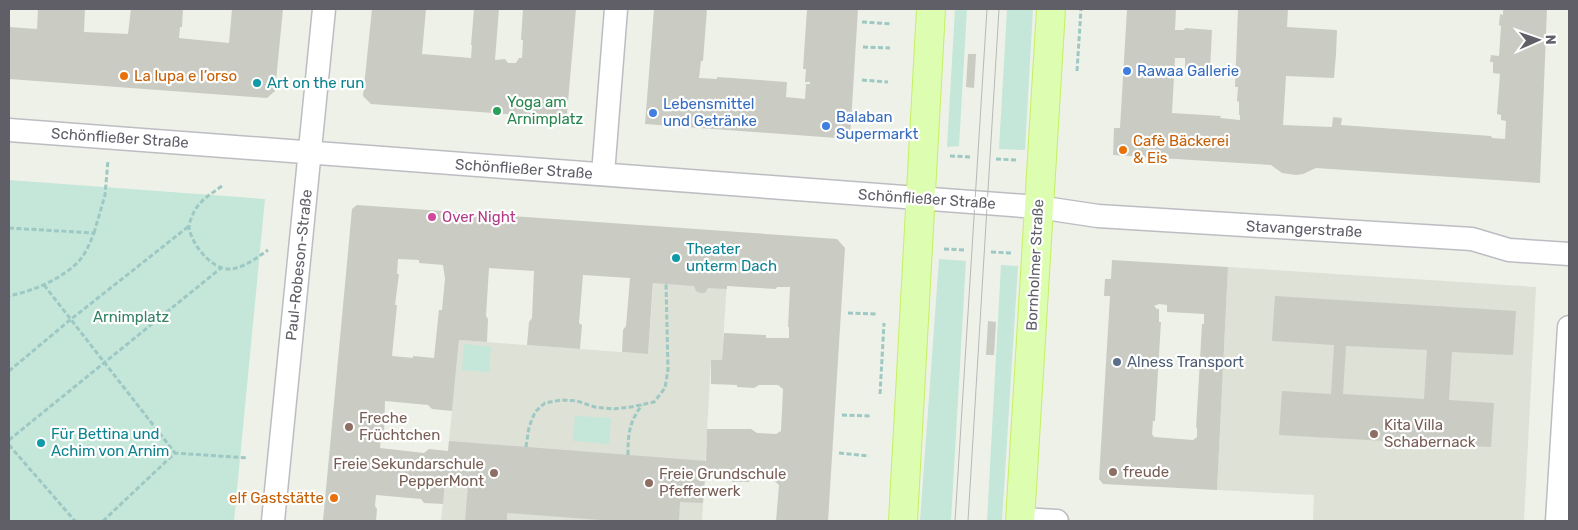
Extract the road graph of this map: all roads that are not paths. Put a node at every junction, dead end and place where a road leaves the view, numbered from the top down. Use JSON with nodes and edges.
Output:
{"nodes":[{"id":1,"x":324,"y":9,"type":"edge"},
{"id":2,"x":616,"y":9,"type":"edge"},
{"id":3,"x":931,"y":9,"type":"edge"},
{"id":4,"x":1051,"y":9,"type":"edge"},
{"id":5,"x":9,"y":130,"type":"edge"},
{"id":6,"x":310,"y":152,"type":"junction"},
{"id":7,"x":603,"y":174,"type":"junction"},
{"id":8,"x":920,"y":198,"type":"junction"},
{"id":9,"x":1038,"y":207,"type":"junction"},
{"id":10,"x":1569,"y":254,"type":"edge"},
{"id":11,"x":1569,"y":327,"type":"edge"},
{"id":12,"x":1020,"y":520,"type":"edge"},
{"id":13,"x":273,"y":521,"type":"edge"},
{"id":14,"x":903,"y":521,"type":"edge"},
{"id":15,"x":1056,"y":521,"type":"edge"},
{"id":16,"x":1557,"y":521,"type":"edge"}],
"edges":[{"from":1,"to":6,"type":"street","name":"Paul-Robeson-Straße"},
{"from":2,"to":7,"type":"street"},
{"from":3,"to":8,"type":"main road"},
{"from":4,"to":9,"type":"main road","name":"Bornholmer Straße"},
{"from":5,"to":6,"type":"street","name":"Schönfließer Straße"},
{"from":6,"to":7,"type":"street","name":"Schönfließer Straße"},
{"from":6,"to":13,"type":"street","name":"Paul-Robeson-Straße"},
{"from":7,"to":8,"type":"street","name":"Schönfließer Straße"},
{"from":8,"to":9,"type":"street","name":"Schönfließer Straße"},
{"from":8,"to":14,"type":"main road"},
{"from":9,"to":10,"type":"street","name":"Stavangerstraße"},
{"from":9,"to":12,"type":"main road","name":"Bornholmer Straße"},
{"from":11,"to":16,"type":"street"},
{"from":12,"to":15,"type":"street"}]}
